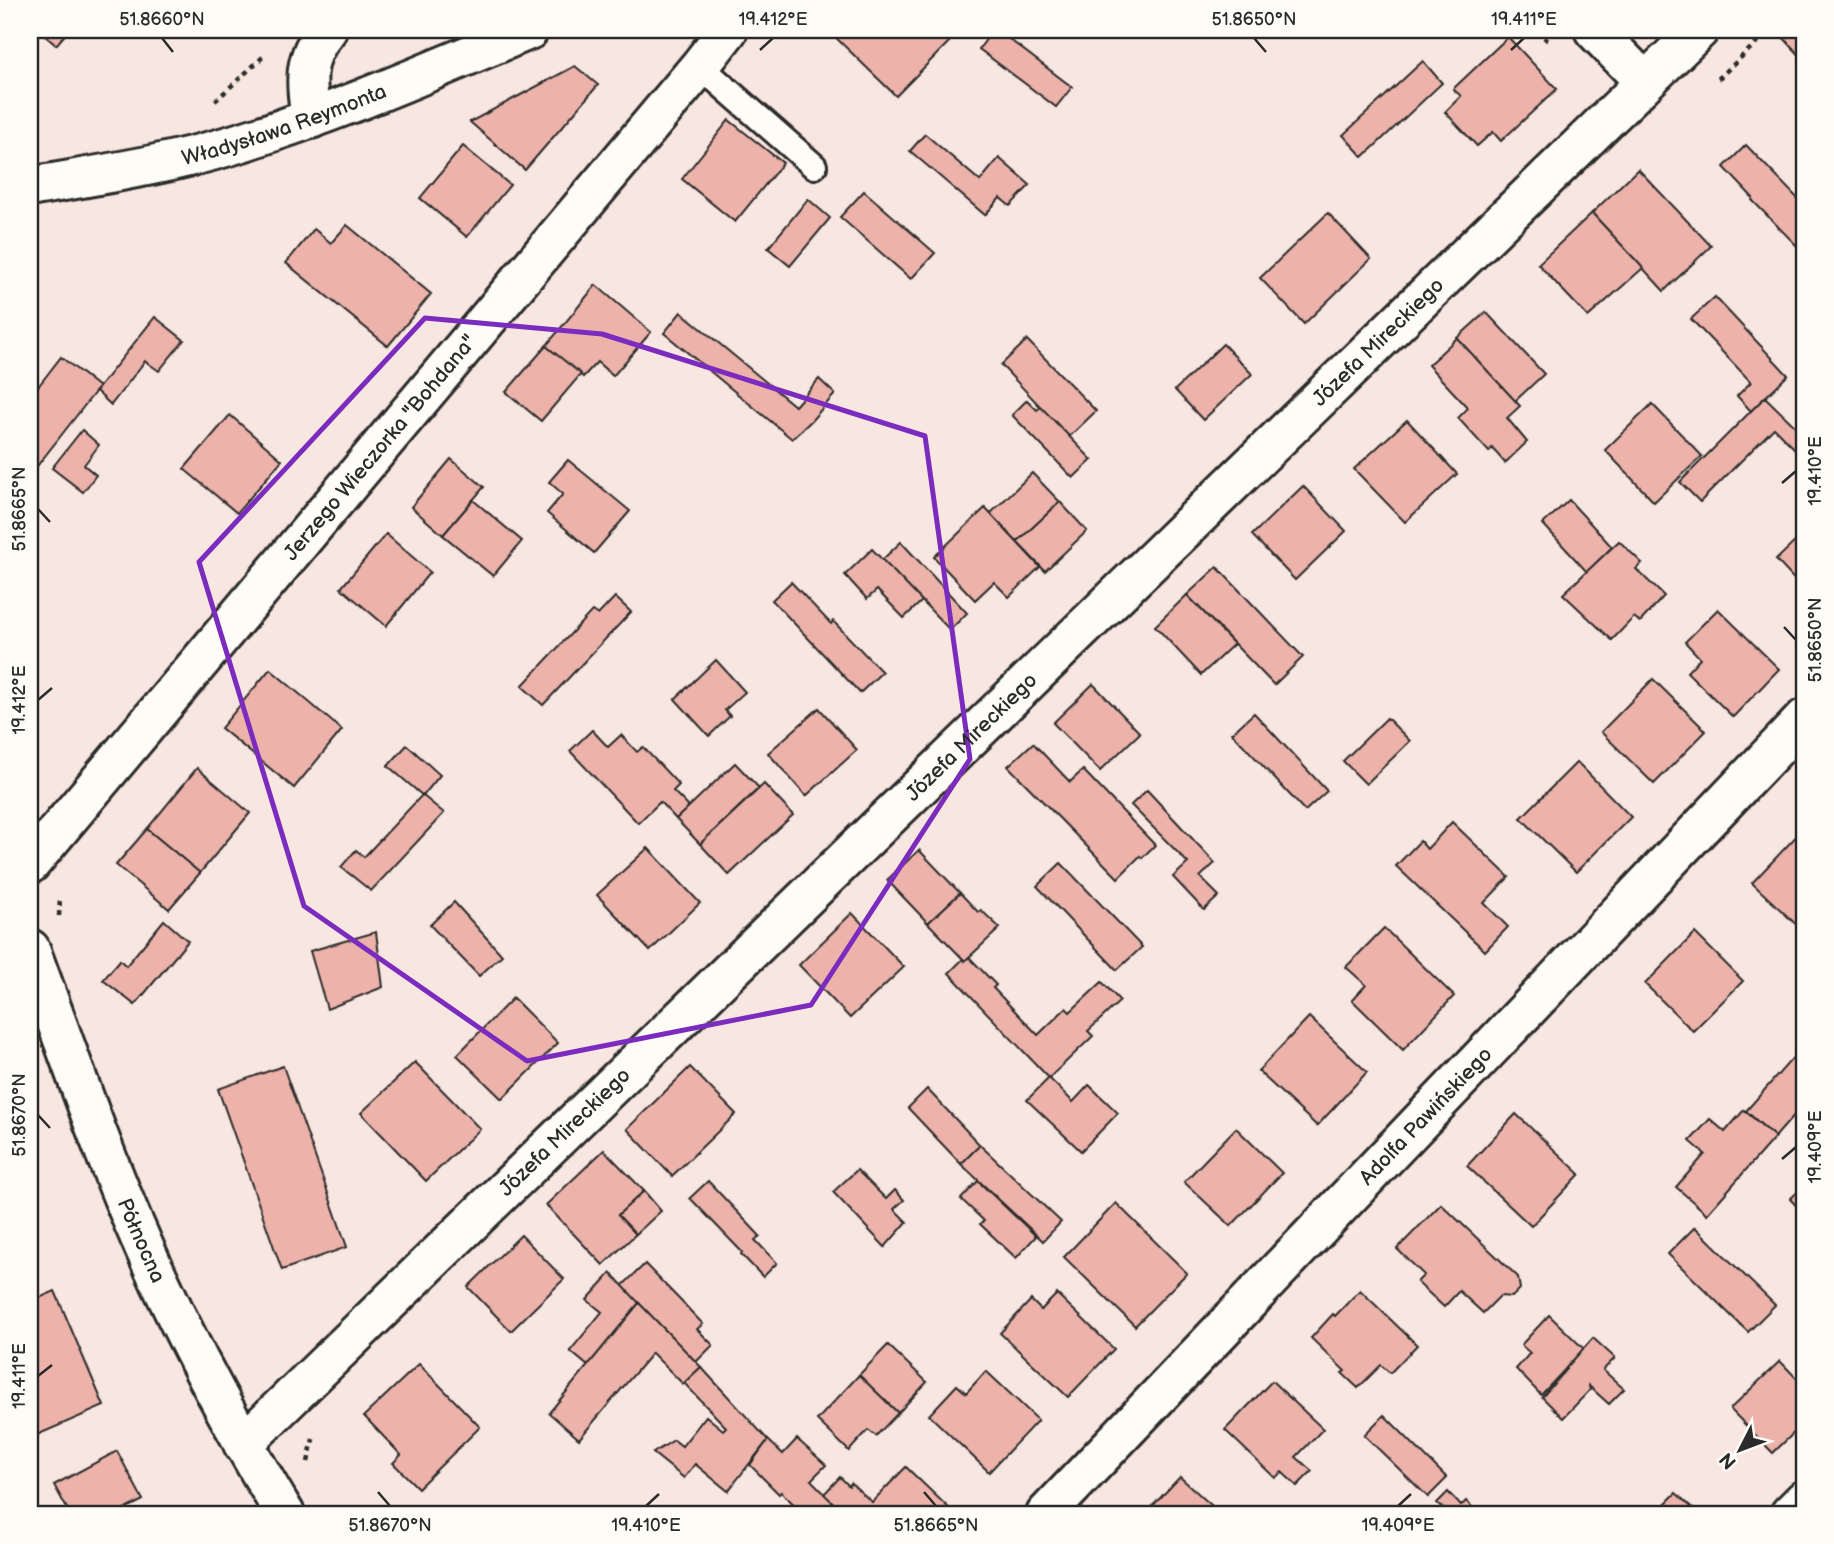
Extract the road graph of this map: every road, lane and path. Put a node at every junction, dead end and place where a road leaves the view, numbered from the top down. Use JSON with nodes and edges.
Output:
{"nodes":[{"id":1,"x":327,"y":30,"type":"edge"},
{"id":2,"x":529,"y":30,"type":"edge"},
{"id":3,"x":728,"y":30,"type":"edge"},
{"id":4,"x":1594,"y":30,"type":"edge"},
{"id":5,"x":1699,"y":30,"type":"edge"},
{"id":6,"x":700,"y":66,"type":"junction"},
{"id":7,"x":1644,"y":81,"type":"junction"},
{"id":8,"x":310,"y":119,"type":"junction"},
{"id":9,"x":814,"y":166,"type":"dead end"},
{"id":10,"x":30,"y":187,"type":"edge"},
{"id":11,"x":1804,"y":719,"type":"edge"},
{"id":12,"x":30,"y":864,"type":"edge"},
{"id":13,"x":60,"y":894,"type":"dead end"},
{"id":14,"x":59,"y":919,"type":"dead end"},
{"id":15,"x":30,"y":950,"type":"edge"},
{"id":16,"x":314,"y":1376,"type":"junction"},
{"id":17,"x":243,"y":1444,"type":"junction"},
{"id":18,"x":307,"y":1465,"type":"dead end"},
{"id":19,"x":1804,"y":1500,"type":"edge"},
{"id":20,"x":285,"y":1514,"type":"edge"},
{"id":21,"x":1046,"y":1514,"type":"edge"},
{"id":22,"x":1790,"y":1514,"type":"edge"}],
"edges":[{"from":1,"to":8,"type":"street"},
{"from":2,"to":8,"type":"street","name":"Władysława Reymonta"},
{"from":3,"to":6,"type":"street","name":"Jerzego Wieczorka \"Bohdana\""},
{"from":4,"to":7,"type":"street"},
{"from":5,"to":7,"type":"street","name":"Józefa Mireckiego"},
{"from":6,"to":9,"type":"lane"},
{"from":6,"to":12,"type":"street","name":"Jerzego Wieczorka \"Bohdana\""},
{"from":7,"to":16,"type":"street","name":"Józefa Mireckiego"},
{"from":8,"to":10,"type":"street","name":"Władysława Reymonta"},
{"from":11,"to":21,"type":"street","name":"Adolfa Pawińskiego"},
{"from":13,"to":14,"type":"path"},
{"from":15,"to":17,"type":"street","name":"Północna"},
{"from":16,"to":17,"type":"street","name":"Józefa Mireckiego"},
{"from":16,"to":18,"type":"path"},
{"from":17,"to":20,"type":"street","name":"Północna"},
{"from":19,"to":22,"type":"street"}]}
